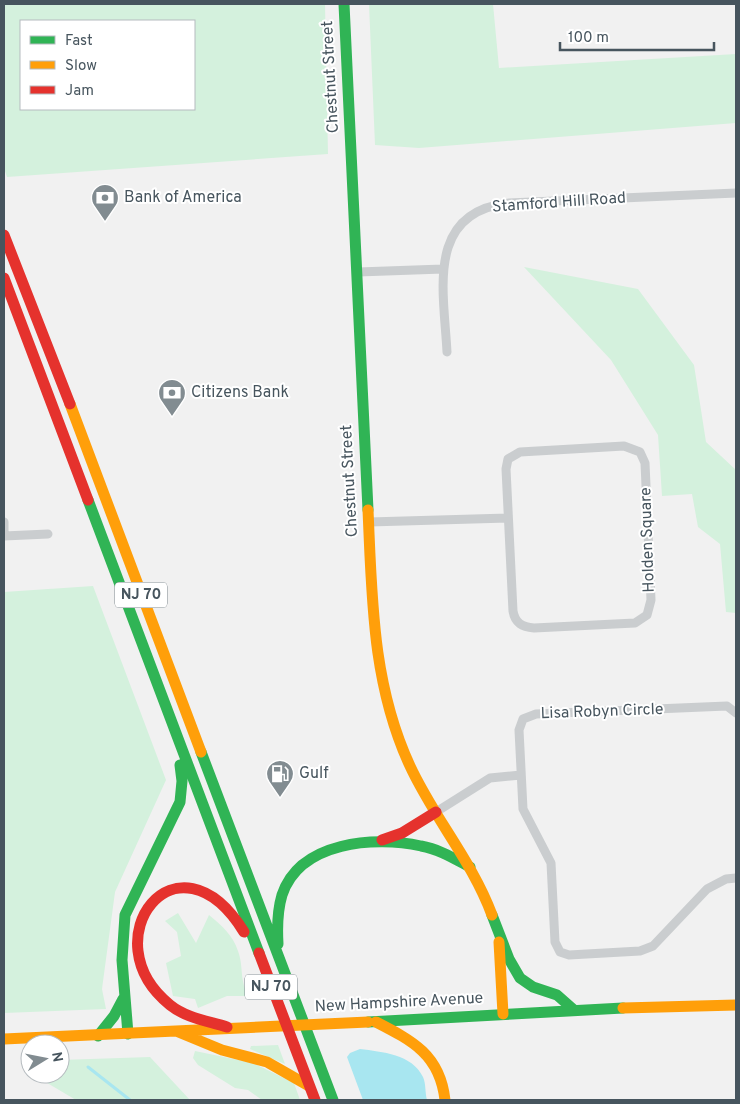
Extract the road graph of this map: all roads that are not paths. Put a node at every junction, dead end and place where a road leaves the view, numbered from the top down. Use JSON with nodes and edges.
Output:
{"nodes":[{"id":1,"x":344,"y":4,"type":"edge"},
{"id":2,"x":736,"y":193,"type":"edge"},
{"id":3,"x":4,"y":235,"type":"edge"},
{"id":4,"x":443,"y":270,"type":"junction"},
{"id":5,"x":358,"y":272,"type":"junction"},
{"id":6,"x":4,"y":278,"type":"edge"},
{"id":7,"x":8,"y":298,"type":"edge"},
{"id":8,"x":447,"y":352,"type":"dead end"},
{"id":9,"x":508,"y":518,"type":"junction"},
{"id":10,"x":4,"y":522,"type":"edge"},
{"id":11,"x":369,"y":522,"type":"junction"},
{"id":12,"x":48,"y":534,"type":"dead end"},
{"id":13,"x":4,"y":536,"type":"edge"},
{"id":14,"x":736,"y":713,"type":"edge"},
{"id":15,"x":178,"y":742,"type":"junction"},
{"id":16,"x":521,"y":774,"type":"junction"},
{"id":17,"x":436,"y":812,"type":"junction"},
{"id":18,"x":378,"y":842,"type":"junction"},
{"id":19,"x":470,"y":867,"type":"junction"},
{"id":20,"x":736,"y":878,"type":"edge"},
{"id":21,"x":498,"y":929,"type":"junction"},
{"id":22,"x":256,"y":948,"type":"junction"},
{"id":23,"x":278,"y":957,"type":"junction"},
{"id":24,"x":123,"y":999,"type":"junction"},
{"id":25,"x":736,"y":1005,"type":"edge"},
{"id":26,"x":574,"y":1010,"type":"junction"},
{"id":27,"x":503,"y":1014,"type":"junction"},
{"id":28,"x":376,"y":1022,"type":"junction"},
{"id":29,"x":286,"y":1025,"type":"junction"},
{"id":30,"x":304,"y":1025,"type":"junction"},
{"id":31,"x":227,"y":1027,"type":"junction"},
{"id":32,"x":176,"y":1031,"type":"junction"},
{"id":33,"x":128,"y":1034,"type":"junction"},
{"id":34,"x":98,"y":1036,"type":"junction"},
{"id":35,"x":5,"y":1043,"type":"edge"},
{"id":36,"x":309,"y":1086,"type":"junction"},
{"id":37,"x":315,"y":1100,"type":"edge"},
{"id":38,"x":333,"y":1100,"type":"edge"},
{"id":39,"x":445,"y":1100,"type":"edge"}],
"edges":[{"from":1,"to":5,"type":"main road","name":"Chestnut Street"},
{"from":2,"to":4,"type":"street","name":"Stamford Hill Road"},
{"from":3,"to":23,"type":"main road","number":"NJ 70"},
{"from":4,"to":5,"type":"street"},
{"from":4,"to":8,"type":"street","name":"Stamford Hill Road"},
{"from":5,"to":11,"type":"main road","name":"Chestnut Street"},
{"from":6,"to":7,"type":"main road","number":"NJ 70"},
{"from":7,"to":15,"type":"main road","number":"NJ 70"},
{"from":9,"to":9,"type":"street","name":"Holden Square"},
{"from":9,"to":11,"type":"street"},
{"from":10,"to":13,"type":"street"},
{"from":11,"to":17,"type":"main road","name":"Chestnut Street"},
{"from":12,"to":13,"type":"street"},
{"from":14,"to":16,"type":"street","name":"Lisa Robyn Circle"},
{"from":15,"to":22,"type":"main road","number":"NJ 70"},
{"from":15,"to":24,"type":"main road"},
{"from":16,"to":17,"type":"street"},
{"from":16,"to":20,"type":"street","name":"Lisa Robyn Circle"},
{"from":17,"to":18,"type":"main road"},
{"from":17,"to":19,"type":"main road","name":"Chestnut Street"},
{"from":18,"to":19,"type":"main road"},
{"from":18,"to":23,"type":"main road"},
{"from":19,"to":21,"type":"main road","name":"Chestnut Street"},
{"from":21,"to":26,"type":"main road","name":"Chestnut Street"},
{"from":21,"to":27,"type":"main road","name":"Chestnut Street"},
{"from":22,"to":29,"type":"main road","number":"NJ 70"},
{"from":22,"to":31,"type":"main road"},
{"from":23,"to":30,"type":"main road","number":"NJ 70"},
{"from":24,"to":33,"type":"main road"},
{"from":24,"to":34,"type":"main road"},
{"from":25,"to":26,"type":"main road","name":"New Hampshire Avenue"},
{"from":26,"to":27,"type":"main road","name":"New Hampshire Avenue"},
{"from":27,"to":28,"type":"main road","name":"New Hampshire Avenue"},
{"from":28,"to":30,"type":"main road","name":"New Hampshire Avenue"},
{"from":28,"to":39,"type":"main road"},
{"from":29,"to":30,"type":"main road","name":"New Hampshire Avenue"},
{"from":29,"to":31,"type":"main road","name":"New Hampshire Avenue"},
{"from":29,"to":36,"type":"main road","number":"NJ 70"},
{"from":30,"to":38,"type":"main road","number":"NJ 70"},
{"from":31,"to":32,"type":"main road","name":"New Hampshire Avenue"},
{"from":32,"to":33,"type":"main road","name":"New Hampshire Avenue"},
{"from":32,"to":36,"type":"main road"},
{"from":33,"to":34,"type":"main road","name":"New Hampshire Avenue"},
{"from":34,"to":35,"type":"main road","name":"New Hampshire Avenue"},
{"from":36,"to":37,"type":"main road","number":"NJ 70"}]}
